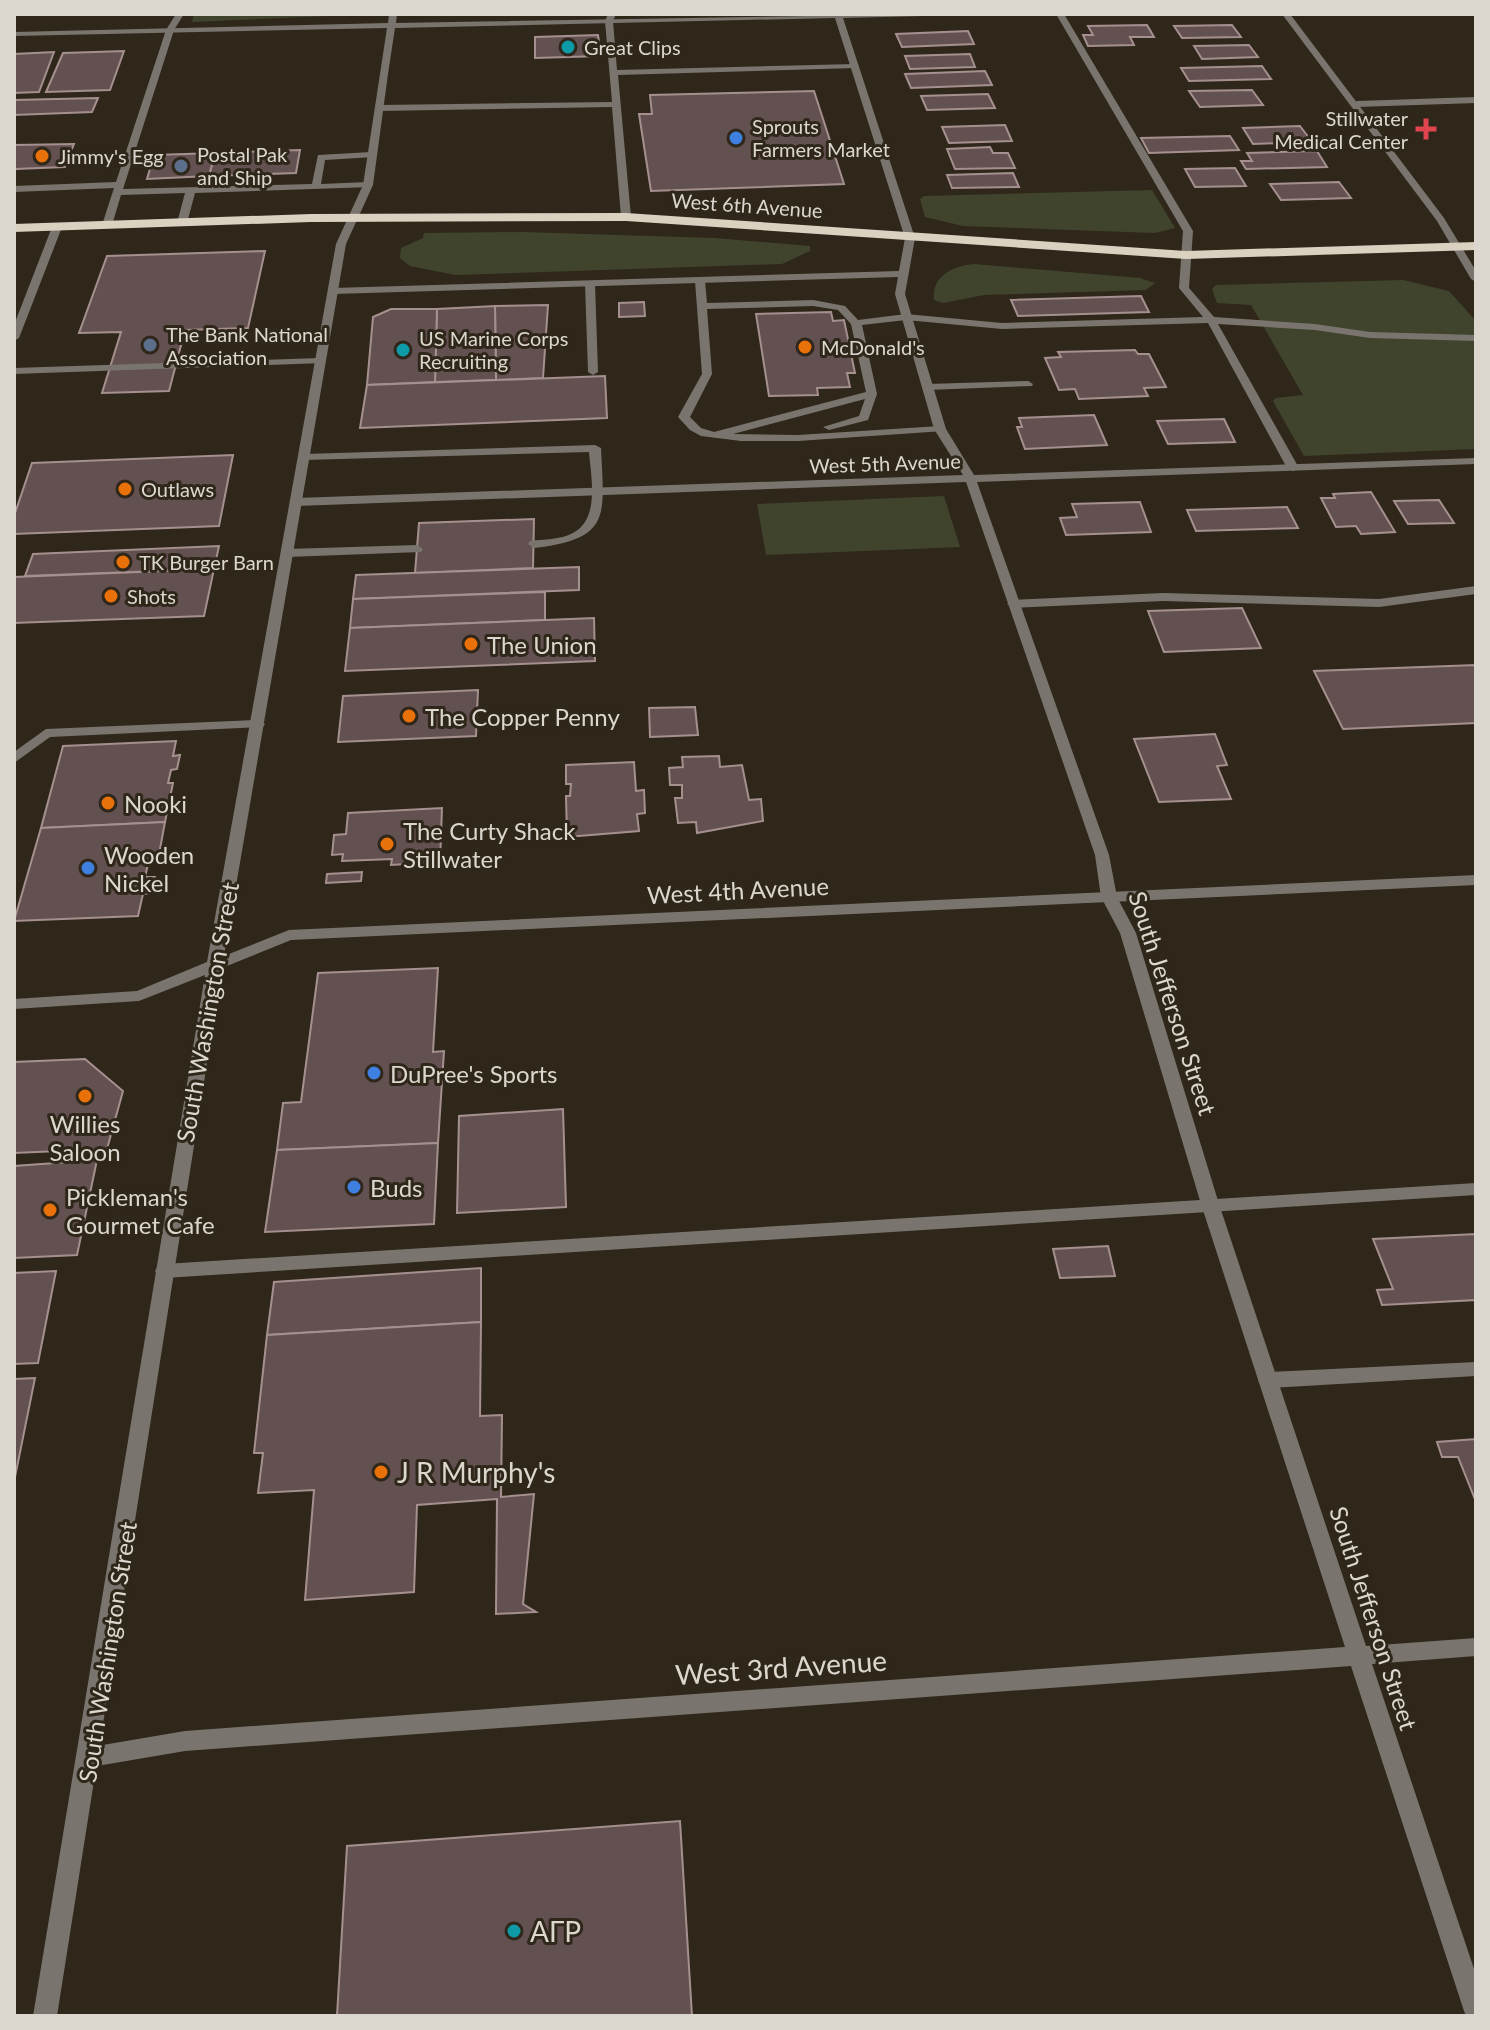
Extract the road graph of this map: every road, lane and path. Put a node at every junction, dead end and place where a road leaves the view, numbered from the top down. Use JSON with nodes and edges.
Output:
{"nodes":[{"id":1,"x":180,"y":14,"type":"edge"},
{"id":2,"x":393,"y":14,"type":"edge"},
{"id":3,"x":924,"y":14,"type":"edge"},
{"id":4,"x":1060,"y":14,"type":"edge"},
{"id":5,"x":1286,"y":14,"type":"edge"},
{"id":6,"x":838,"y":15,"type":"edge"},
{"id":7,"x":610,"y":18,"type":"edge"},
{"id":8,"x":392,"y":25,"type":"junction"},
{"id":9,"x":170,"y":30,"type":"junction"},
{"id":10,"x":14,"y":34,"type":"edge"},
{"id":11,"x":855,"y":66,"type":"junction"},
{"id":12,"x":614,"y":73,"type":"junction"},
{"id":13,"x":1476,"y":100,"type":"edge"},
{"id":14,"x":617,"y":104,"type":"junction"},
{"id":15,"x":1357,"y":104,"type":"junction"},
{"id":16,"x":379,"y":108,"type":"junction"},
{"id":17,"x":371,"y":155,"type":"junction"},
{"id":18,"x":368,"y":185,"type":"junction"},
{"id":19,"x":316,"y":186,"type":"junction"},
{"id":20,"x":14,"y":189,"type":"edge"},
{"id":21,"x":119,"y":189,"type":"junction"},
{"id":22,"x":191,"y":189,"type":"junction"},
{"id":23,"x":626,"y":217,"type":"junction"},
{"id":24,"x":355,"y":218,"type":"junction"},
{"id":25,"x":182,"y":223,"type":"junction"},
{"id":26,"x":107,"y":225,"type":"junction"},
{"id":27,"x":57,"y":227,"type":"junction"},
{"id":28,"x":14,"y":228,"type":"edge"},
{"id":29,"x":910,"y":238,"type":"junction"},
{"id":30,"x":1476,"y":246,"type":"edge"},
{"id":31,"x":1456,"y":247,"type":"junction"},
{"id":32,"x":1186,"y":255,"type":"junction"},
{"id":33,"x":905,"y":274,"type":"junction"},
{"id":34,"x":1476,"y":279,"type":"edge"},
{"id":35,"x":700,"y":281,"type":"junction"},
{"id":36,"x":590,"y":284,"type":"junction"},
{"id":37,"x":333,"y":291,"type":"junction"},
{"id":38,"x":702,"y":306,"type":"junction"},
{"id":39,"x":906,"y":317,"type":"junction"},
{"id":40,"x":18,"y":318,"type":"edge"},
{"id":41,"x":1211,"y":320,"type":"junction"},
{"id":42,"x":856,"y":323,"type":"junction"},
{"id":43,"x":14,"y":338,"type":"edge"},
{"id":44,"x":1476,"y":338,"type":"edge"},
{"id":45,"x":320,"y":361,"type":"junction"},
{"id":46,"x":14,"y":371,"type":"edge"},
{"id":47,"x":593,"y":372,"type":"dead end"},
{"id":48,"x":1028,"y":384,"type":"dead end"},
{"id":49,"x":927,"y":387,"type":"junction"},
{"id":50,"x":872,"y":394,"type":"junction"},
{"id":51,"x":940,"y":429,"type":"junction"},
{"id":52,"x":713,"y":436,"type":"junction"},
{"id":53,"x":797,"y":436,"type":"junction"},
{"id":54,"x":304,"y":457,"type":"junction"},
{"id":55,"x":1476,"y":461,"type":"edge"},
{"id":56,"x":1293,"y":468,"type":"junction"},
{"id":57,"x":970,"y":478,"type":"junction"},
{"id":58,"x":597,"y":491,"type":"junction"},
{"id":59,"x":296,"y":502,"type":"junction"},
{"id":60,"x":534,"y":544,"type":"dead end"},
{"id":61,"x":417,"y":549,"type":"dead end"},
{"id":62,"x":287,"y":553,"type":"junction"},
{"id":63,"x":1476,"y":590,"type":"edge"},
{"id":64,"x":1013,"y":604,"type":"junction"},
{"id":65,"x":258,"y":724,"type":"junction"},
{"id":66,"x":14,"y":759,"type":"edge"},
{"id":67,"x":1476,"y":880,"type":"edge"},
{"id":68,"x":1109,"y":897,"type":"junction"},
{"id":69,"x":215,"y":966,"type":"junction"},
{"id":70,"x":14,"y":1004,"type":"edge"},
{"id":71,"x":1476,"y":1189,"type":"edge"},
{"id":72,"x":1210,"y":1204,"type":"junction"},
{"id":73,"x":164,"y":1271,"type":"junction"},
{"id":74,"x":1476,"y":1369,"type":"edge"},
{"id":75,"x":1268,"y":1380,"type":"junction"},
{"id":76,"x":1476,"y":1647,"type":"edge"},
{"id":77,"x":1359,"y":1655,"type":"junction"},
{"id":78,"x":91,"y":1757,"type":"junction"},
{"id":79,"x":1476,"y":2011,"type":"edge"},
{"id":80,"x":45,"y":2016,"type":"edge"}],
"edges":[{"from":1,"to":9,"type":"street"},
{"from":2,"to":8,"type":"street","name":"South Washington Street"},
{"from":3,"to":6,"type":"street"},
{"from":4,"to":32,"type":"street"},
{"from":5,"to":15,"type":"street"},
{"from":6,"to":7,"type":"street"},
{"from":6,"to":11,"type":"street","name":"South Jefferson Street"},
{"from":7,"to":8,"type":"street"},
{"from":7,"to":12,"type":"street"},
{"from":8,"to":9,"type":"street"},
{"from":8,"to":16,"type":"street","name":"South Washington Street"},
{"from":9,"to":10,"type":"street"},
{"from":9,"to":21,"type":"street"},
{"from":11,"to":12,"type":"street"},
{"from":11,"to":29,"type":"street","name":"South Jefferson Street"},
{"from":12,"to":14,"type":"street"},
{"from":13,"to":15,"type":"street"},
{"from":14,"to":16,"type":"street"},
{"from":14,"to":23,"type":"street"},
{"from":15,"to":31,"type":"street"},
{"from":16,"to":17,"type":"street","name":"South Washington Street"},
{"from":17,"to":18,"type":"street","name":"South Washington Street"},
{"from":17,"to":19,"type":"street"},
{"from":18,"to":19,"type":"street"},
{"from":18,"to":24,"type":"street","name":"South Washington Street"},
{"from":19,"to":22,"type":"street"},
{"from":20,"to":21,"type":"street"},
{"from":21,"to":22,"type":"street"},
{"from":21,"to":26,"type":"street"},
{"from":22,"to":25,"type":"street"},
{"from":23,"to":24,"type":"highway","name":"West 6th Avenue"},
{"from":23,"to":29,"type":"highway","name":"West 6th Avenue"},
{"from":24,"to":25,"type":"highway","name":"West 6th Avenue"},
{"from":24,"to":37,"type":"street","name":"South Washington Street"},
{"from":25,"to":26,"type":"highway","name":"West 6th Avenue"},
{"from":26,"to":27,"type":"highway","name":"West 6th Avenue"},
{"from":27,"to":28,"type":"highway","name":"West 6th Avenue"},
{"from":27,"to":40,"type":"street"},
{"from":29,"to":32,"type":"highway","name":"West 6th Avenue"},
{"from":29,"to":33,"type":"street","name":"South Jefferson Street"},
{"from":30,"to":31,"type":"highway","name":"West 6th Avenue"},
{"from":31,"to":32,"type":"highway","name":"West 6th Avenue"},
{"from":31,"to":34,"type":"street"},
{"from":32,"to":41,"type":"street"},
{"from":33,"to":35,"type":"street"},
{"from":33,"to":39,"type":"street","name":"South Jefferson Street"},
{"from":35,"to":36,"type":"street"},
{"from":35,"to":38,"type":"street"},
{"from":36,"to":37,"type":"street"},
{"from":36,"to":47,"type":"street"},
{"from":37,"to":45,"type":"street","name":"South Washington Street"},
{"from":38,"to":42,"type":"street"},
{"from":38,"to":52,"type":"street"},
{"from":39,"to":41,"type":"street"},
{"from":39,"to":42,"type":"street"},
{"from":39,"to":49,"type":"street","name":"South Jefferson Street"},
{"from":40,"to":43,"type":"street"},
{"from":41,"to":44,"type":"street"},
{"from":41,"to":56,"type":"street"},
{"from":42,"to":50,"type":"street"},
{"from":45,"to":46,"type":"street"},
{"from":45,"to":54,"type":"street","name":"South Washington Street"},
{"from":48,"to":49,"type":"street"},
{"from":49,"to":51,"type":"street","name":"South Jefferson Street"},
{"from":50,"to":52,"type":"street"},
{"from":50,"to":53,"type":"street"},
{"from":51,"to":53,"type":"street"},
{"from":51,"to":57,"type":"street","name":"South Jefferson Street"},
{"from":52,"to":53,"type":"street"},
{"from":54,"to":58,"type":"street"},
{"from":54,"to":59,"type":"street","name":"South Washington Street"},
{"from":55,"to":56,"type":"street","name":"West 5th Avenue"},
{"from":56,"to":57,"type":"street","name":"West 5th Avenue"},
{"from":57,"to":58,"type":"street","name":"West 5th Avenue"},
{"from":57,"to":64,"type":"street","name":"South Jefferson Street"},
{"from":58,"to":59,"type":"street","name":"West 5th Avenue"},
{"from":58,"to":60,"type":"street"},
{"from":59,"to":62,"type":"street","name":"South Washington Street"},
{"from":61,"to":62,"type":"street"},
{"from":62,"to":65,"type":"street","name":"South Washington Street"},
{"from":63,"to":64,"type":"street"},
{"from":64,"to":68,"type":"street","name":"South Jefferson Street"},
{"from":65,"to":66,"type":"street"},
{"from":65,"to":69,"type":"street","name":"South Washington Street"},
{"from":67,"to":68,"type":"street","name":"West 4th Avenue"},
{"from":68,"to":69,"type":"street","name":"West 4th Avenue"},
{"from":68,"to":72,"type":"street","name":"South Jefferson Street"},
{"from":69,"to":70,"type":"street","name":"West 4th Avenue"},
{"from":69,"to":73,"type":"street","name":"South Washington Street"},
{"from":71,"to":72,"type":"street"},
{"from":72,"to":73,"type":"street"},
{"from":72,"to":75,"type":"street","name":"South Jefferson Street"},
{"from":73,"to":78,"type":"street","name":"South Washington Street"},
{"from":74,"to":75,"type":"street"},
{"from":75,"to":77,"type":"street","name":"South Jefferson Street"},
{"from":76,"to":77,"type":"street","name":"West 3rd Avenue"},
{"from":77,"to":78,"type":"street","name":"West 3rd Avenue"},
{"from":77,"to":79,"type":"street","name":"South Jefferson Street"},
{"from":78,"to":80,"type":"street","name":"South Washington Street"}]}
